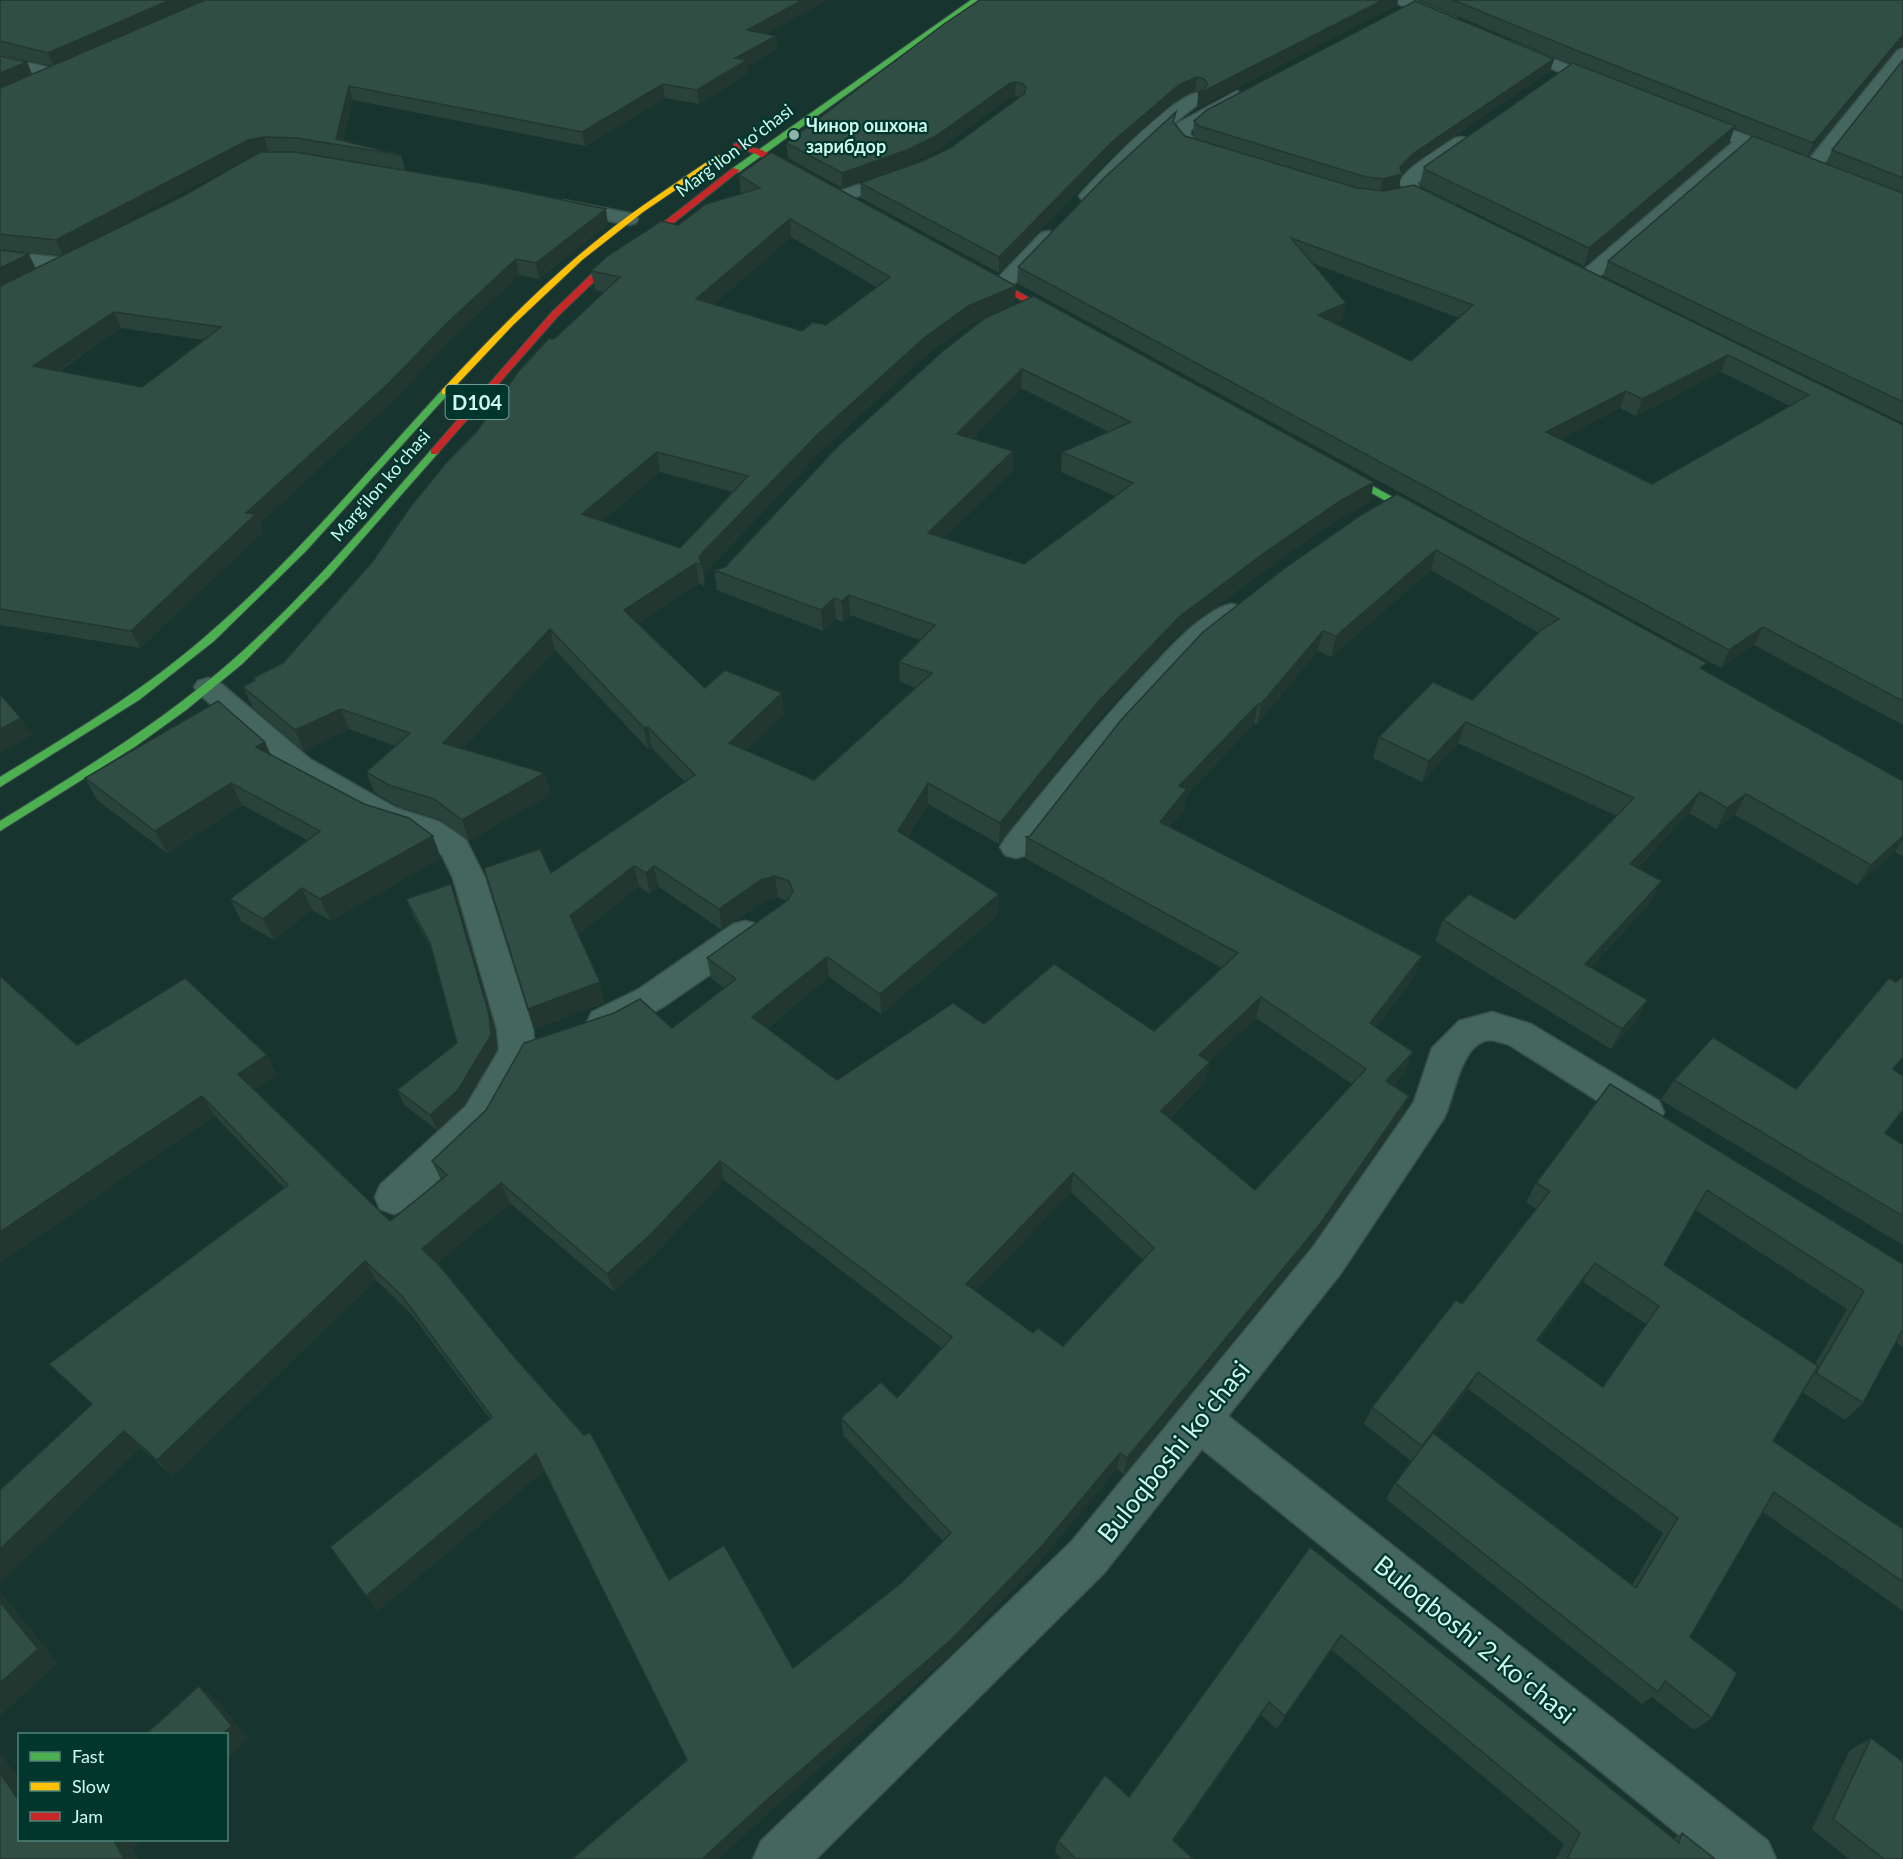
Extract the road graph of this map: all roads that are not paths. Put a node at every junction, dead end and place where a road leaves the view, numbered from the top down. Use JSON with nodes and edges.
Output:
{"nodes":[{"id":1,"x":975,"y":0,"type":"edge"},
{"id":2,"x":1406,"y":2,"type":"edge"},
{"id":3,"x":1391,"y":15,"type":"edge"},
{"id":4,"x":1468,"y":29,"type":"edge"},
{"id":5,"x":1501,"y":43,"type":"edge"},
{"id":6,"x":1903,"y":53,"type":"edge"},
{"id":7,"x":0,"y":61,"type":"edge"},
{"id":8,"x":1567,"y":70,"type":"junction"},
{"id":9,"x":1548,"y":83,"type":"edge"},
{"id":10,"x":28,"y":86,"type":"edge"},
{"id":11,"x":1251,"y":89,"type":"edge"},
{"id":12,"x":1206,"y":92,"type":"edge"},
{"id":13,"x":1622,"y":92,"type":"edge"},
{"id":14,"x":1678,"y":114,"type":"edge"},
{"id":15,"x":754,"y":133,"type":"dead end"},
{"id":16,"x":1473,"y":134,"type":"edge"},
{"id":17,"x":1744,"y":141,"type":"junction"},
{"id":18,"x":1140,"y":142,"type":"junction"},
{"id":19,"x":736,"y":146,"type":"junction"},
{"id":20,"x":759,"y":152,"type":"junction"},
{"id":21,"x":1812,"y":167,"type":"junction"},
{"id":22,"x":915,"y":170,"type":"edge"},
{"id":23,"x":801,"y":175,"type":"edge"},
{"id":24,"x":1833,"y":175,"type":"edge"},
{"id":25,"x":1413,"y":192,"type":"junction"},
{"id":26,"x":836,"y":194,"type":"joint"},
{"id":27,"x":1391,"y":196,"type":"edge"},
{"id":28,"x":548,"y":203,"type":"edge"},
{"id":29,"x":860,"y":208,"type":"edge"},
{"id":30,"x":1074,"y":210,"type":"edge"},
{"id":31,"x":628,"y":219,"type":"junction"},
{"id":32,"x":1469,"y":220,"type":"edge"},
{"id":33,"x":1058,"y":227,"type":"edge"},
{"id":34,"x":84,"y":254,"type":"edge"},
{"id":35,"x":0,"y":257,"type":"edge"},
{"id":36,"x":65,"y":264,"type":"junction"},
{"id":37,"x":961,"y":264,"type":"edge"},
{"id":38,"x":37,"y":279,"type":"edge"},
{"id":39,"x":1001,"y":286,"type":"junction"},
{"id":40,"x":1607,"y":288,"type":"edge"},
{"id":41,"x":1076,"y":327,"type":"edge"},
{"id":42,"x":1321,"y":461,"type":"edge"},
{"id":43,"x":1393,"y":501,"type":"junction"},
{"id":44,"x":1365,"y":517,"type":"edge"},
{"id":45,"x":1445,"y":530,"type":"edge"},
{"id":46,"x":1253,"y":595,"type":"edge"},
{"id":47,"x":208,"y":687,"type":"junction"},
{"id":48,"x":0,"y":783,"type":"edge"},
{"id":49,"x":0,"y":827,"type":"edge"},
{"id":50,"x":1016,"y":847,"type":"dead end"},
{"id":51,"x":767,"y":918,"type":"edge"},
{"id":52,"x":546,"y":1041,"type":"junction"},
{"id":53,"x":1670,"y":1127,"type":"edge"},
{"id":54,"x":394,"y":1197,"type":"dead end"},
{"id":55,"x":1198,"y":1420,"type":"junction"},
{"id":56,"x":779,"y":1859,"type":"edge"},
{"id":57,"x":1750,"y":1859,"type":"edge"}],
"edges":[{"from":1,"to":20,"type":"main road","name":"Margʻilon koʻchasi","number":"D104"},
{"from":2,"to":3,"type":"street"},
{"from":2,"to":4,"type":"street"},
{"from":5,"to":8,"type":"street"},
{"from":6,"to":21,"type":"street"},
{"from":7,"to":10,"type":"street"},
{"from":8,"to":9,"type":"street"},
{"from":8,"to":13,"type":"street"},
{"from":11,"to":18,"type":"street"},
{"from":12,"to":18,"type":"street"},
{"from":14,"to":17,"type":"street"},
{"from":15,"to":19,"type":"main road","name":"Margʻilon koʻchasi","number":"D104"},
{"from":16,"to":25,"type":"street"},
{"from":17,"to":21,"type":"street"},
{"from":17,"to":40,"type":"street"},
{"from":18,"to":30,"type":"street"},
{"from":19,"to":20,"type":"main road"},
{"from":19,"to":31,"type":"main road","name":"Margʻilon koʻchasi","number":"D104"},
{"from":20,"to":23,"type":"main road"},
{"from":20,"to":47,"type":"main road","name":"Margʻilon koʻchasi","number":"D104"},
{"from":21,"to":24,"type":"street"},
{"from":22,"to":26,"type":"street"},
{"from":25,"to":27,"type":"street"},
{"from":25,"to":32,"type":"street"},
{"from":26,"to":29,"type":"main road"},
{"from":28,"to":31,"type":"street"},
{"from":31,"to":48,"type":"main road","name":"Margʻilon koʻchasi","number":"D104"},
{"from":33,"to":39,"type":"street"},
{"from":34,"to":36,"type":"street"},
{"from":35,"to":36,"type":"street"},
{"from":36,"to":38,"type":"street"},
{"from":37,"to":39,"type":"main road"},
{"from":39,"to":41,"type":"main road"},
{"from":42,"to":43,"type":"main road"},
{"from":43,"to":44,"type":"street"},
{"from":43,"to":45,"type":"main road"},
{"from":46,"to":50,"type":"street"},
{"from":47,"to":49,"type":"main road","name":"Margʻilon koʻchasi","number":"D104"},
{"from":47,"to":52,"type":"street"},
{"from":51,"to":52,"type":"street"},
{"from":52,"to":54,"type":"street"},
{"from":53,"to":55,"type":"street","name":"Buloqboshi koʻchasi"},
{"from":55,"to":56,"type":"street","name":"Buloqboshi koʻchasi"},
{"from":55,"to":57,"type":"street","name":"Buloqboshi 2-koʻchasi"}]}
